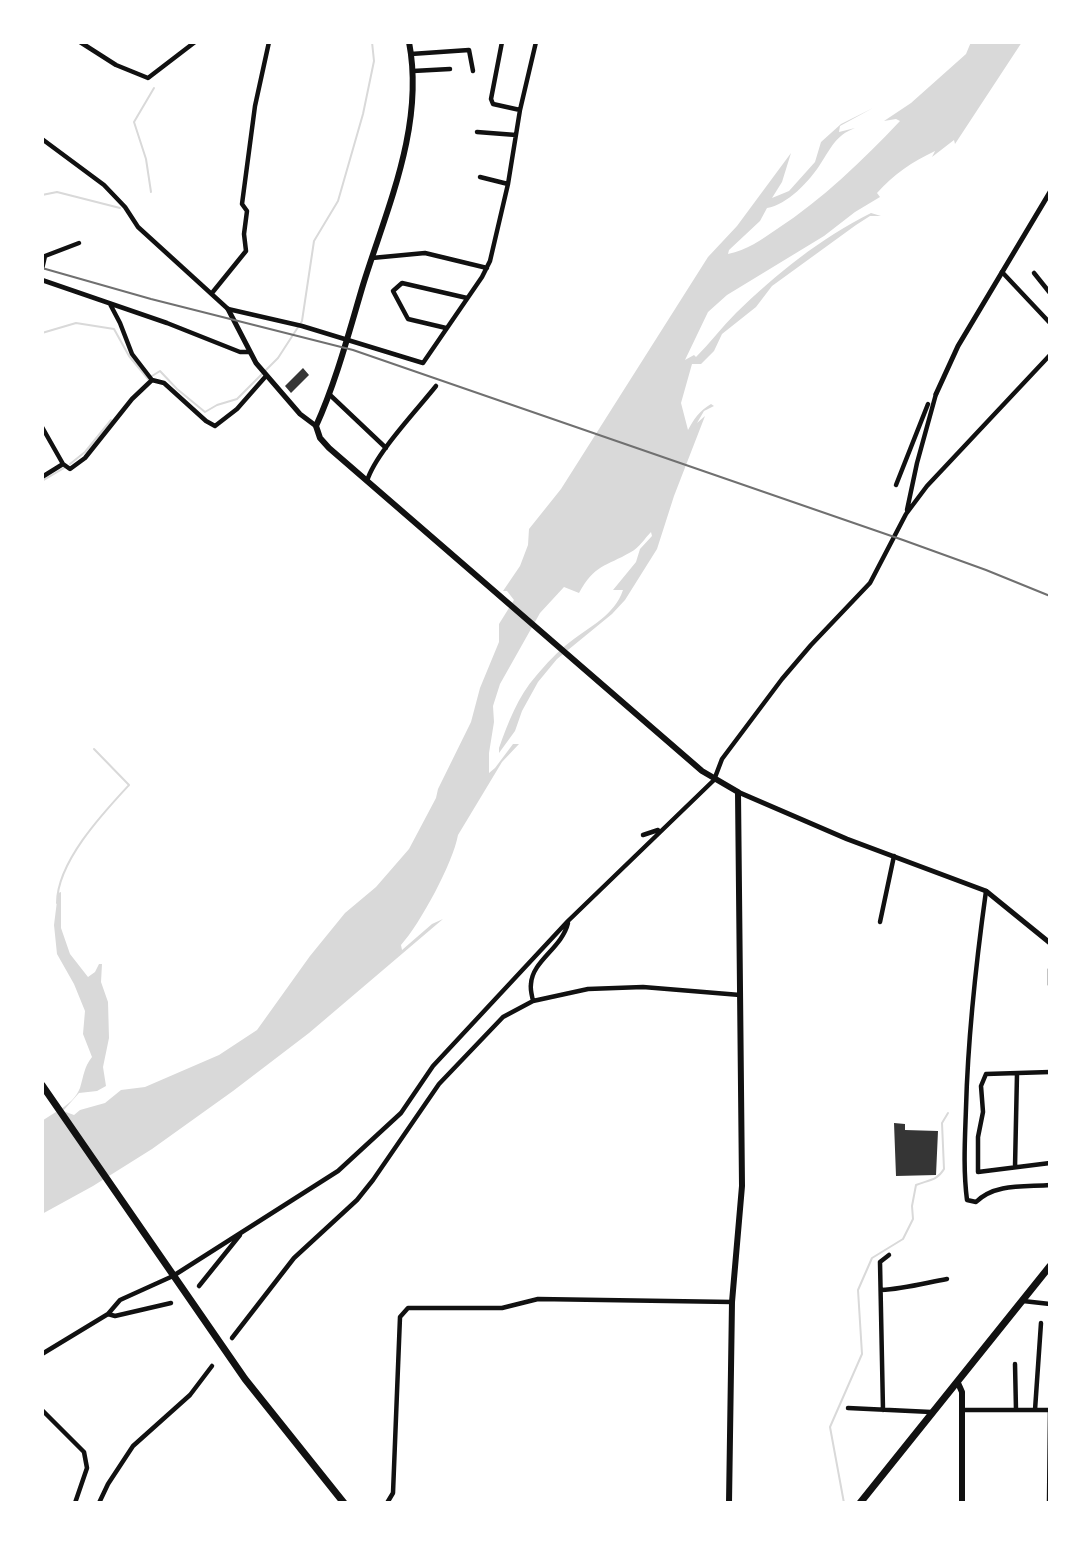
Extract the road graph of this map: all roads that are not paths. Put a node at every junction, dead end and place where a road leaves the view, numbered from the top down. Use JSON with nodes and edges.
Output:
{"nodes":[{"id":1,"x":80,"y":42,"type":"edge"},
{"id":2,"x":195,"y":42,"type":"edge"},
{"id":3,"x":269,"y":42,"type":"edge"},
{"id":4,"x":410,"y":42,"type":"edge"},
{"id":5,"x":502,"y":42,"type":"edge"},
{"id":6,"x":536,"y":42,"type":"edge"},
{"id":7,"x":411,"y":54,"type":"junction"},
{"id":8,"x":450,"y":69,"type":"dead end"},
{"id":9,"x":412,"y":71,"type":"junction"},
{"id":10,"x":473,"y":71,"type":"dead end"},
{"id":11,"x":520,"y":110,"type":"junction"},
{"id":12,"x":477,"y":132,"type":"dead end"},
{"id":13,"x":516,"y":135,"type":"junction"},
{"id":14,"x":42,"y":139,"type":"edge"},
{"id":15,"x":480,"y":177,"type":"dead end"},
{"id":16,"x":508,"y":184,"type":"junction"},
{"id":17,"x":1050,"y":192,"type":"edge"},
{"id":18,"x":79,"y":243,"type":"dead end"},
{"id":19,"x":372,"y":258,"type":"junction"},
{"id":20,"x":487,"y":268,"type":"junction"},
{"id":21,"x":42,"y":269,"type":"edge"},
{"id":22,"x":1002,"y":272,"type":"junction"},
{"id":23,"x":1034,"y":273,"type":"dead end"},
{"id":24,"x":42,"y":279,"type":"edge"},
{"id":25,"x":212,"y":293,"type":"junction"},
{"id":26,"x":1050,"y":293,"type":"edge"},
{"id":27,"x":467,"y":298,"type":"junction"},
{"id":28,"x":110,"y":304,"type":"junction"},
{"id":29,"x":228,"y":309,"type":"junction"},
{"id":30,"x":1050,"y":323,"type":"edge"},
{"id":31,"x":446,"y":328,"type":"junction"},
{"id":32,"x":346,"y":340,"type":"junction"},
{"id":33,"x":249,"y":352,"type":"junction"},
{"id":34,"x":1050,"y":355,"type":"edge"},
{"id":35,"x":264,"y":373,"type":"junction"},
{"id":36,"x":150,"y":378,"type":"junction"},
{"id":37,"x":436,"y":386,"type":"dead end"},
{"id":38,"x":328,"y":393,"type":"junction"},
{"id":39,"x":936,"y":394,"type":"joint"},
{"id":40,"x":928,"y":404,"type":"dead end"},
{"id":41,"x":316,"y":426,"type":"junction"},
{"id":42,"x":42,"y":427,"type":"edge"},
{"id":43,"x":386,"y":449,"type":"junction"},
{"id":44,"x":63,"y":464,"type":"junction"},
{"id":45,"x":42,"y":477,"type":"edge"},
{"id":46,"x":370,"y":483,"type":"junction"},
{"id":47,"x":896,"y":485,"type":"dead end"},
{"id":48,"x":906,"y":514,"type":"junction"},
{"id":49,"x":713,"y":780,"type":"junction"},
{"id":50,"x":738,"y":792,"type":"junction"},
{"id":51,"x":662,"y":828,"type":"junction"},
{"id":52,"x":643,"y":835,"type":"dead end"},
{"id":53,"x":894,"y":856,"type":"junction"},
{"id":54,"x":985,"y":891,"type":"junction"},
{"id":55,"x":568,"y":920,"type":"junction"},
{"id":56,"x":880,"y":922,"type":"dead end"},
{"id":57,"x":1050,"y":943,"type":"edge"},
{"id":58,"x":1050,"y":969,"type":"edge"},
{"id":59,"x":1050,"y":985,"type":"edge"},
{"id":60,"x":741,"y":995,"type":"junction"},
{"id":61,"x":533,"y":1001,"type":"junction"},
{"id":62,"x":1050,"y":1072,"type":"edge"},
{"id":63,"x":1017,"y":1074,"type":"junction"},
{"id":64,"x":42,"y":1085,"type":"edge"},
{"id":65,"x":1050,"y":1163,"type":"edge"},
{"id":66,"x":1015,"y":1167,"type":"junction"},
{"id":67,"x":1050,"y":1185,"type":"edge"},
{"id":68,"x":242,"y":1232,"type":"junction"},
{"id":69,"x":889,"y":1255,"type":"dead end"},
{"id":70,"x":1050,"y":1266,"type":"edge"},
{"id":71,"x":170,"y":1273,"type":"junction"},
{"id":72,"x":947,"y":1279,"type":"dead end"},
{"id":73,"x":199,"y":1286,"type":"dead end"},
{"id":74,"x":881,"y":1290,"type":"junction"},
{"id":75,"x":1022,"y":1301,"type":"junction"},
{"id":76,"x":732,"y":1302,"type":"junction"},
{"id":77,"x":171,"y":1303,"type":"dead end"},
{"id":78,"x":1050,"y":1304,"type":"edge"},
{"id":79,"x":107,"y":1314,"type":"junction"},
{"id":80,"x":1041,"y":1323,"type":"dead end"},
{"id":81,"x":232,"y":1338,"type":"dead end"},
{"id":82,"x":42,"y":1354,"type":"edge"},
{"id":83,"x":1014,"y":1364,"type":"dead end"},
{"id":84,"x":212,"y":1366,"type":"dead end"},
{"id":85,"x":958,"y":1382,"type":"junction"},
{"id":86,"x":848,"y":1408,"type":"dead end"},
{"id":87,"x":42,"y":1410,"type":"edge"},
{"id":88,"x":883,"y":1410,"type":"junction"},
{"id":89,"x":962,"y":1410,"type":"junction"},
{"id":90,"x":1016,"y":1410,"type":"junction"},
{"id":91,"x":1035,"y":1410,"type":"junction"},
{"id":92,"x":1050,"y":1410,"type":"edge"},
{"id":93,"x":934,"y":1412,"type":"junction"},
{"id":94,"x":75,"y":1503,"type":"edge"},
{"id":95,"x":99,"y":1503,"type":"edge"},
{"id":96,"x":344,"y":1503,"type":"edge"},
{"id":97,"x":387,"y":1503,"type":"edge"},
{"id":98,"x":729,"y":1503,"type":"edge"},
{"id":99,"x":860,"y":1503,"type":"edge"},
{"id":100,"x":962,"y":1503,"type":"edge"},
{"id":101,"x":1049,"y":1503,"type":"edge"}],
"edges":[{"from":1,"to":2,"type":"street"},
{"from":3,"to":25,"type":"street"},
{"from":4,"to":7,"type":"main road"},
{"from":5,"to":11,"type":"street"},
{"from":6,"to":11,"type":"street"},
{"from":7,"to":9,"type":"main road"},
{"from":7,"to":10,"type":"street"},
{"from":8,"to":9,"type":"street"},
{"from":9,"to":19,"type":"main road"},
{"from":11,"to":13,"type":"street"},
{"from":12,"to":13,"type":"street"},
{"from":13,"to":16,"type":"street"},
{"from":14,"to":25,"type":"street"},
{"from":15,"to":16,"type":"street"},
{"from":16,"to":20,"type":"street"},
{"from":17,"to":22,"type":"street"},
{"from":18,"to":21,"type":"street"},
{"from":19,"to":20,"type":"street"},
{"from":19,"to":32,"type":"main road"},
{"from":20,"to":27,"type":"street"},
{"from":22,"to":30,"type":"street"},
{"from":22,"to":39,"type":"street"},
{"from":23,"to":26,"type":"street"},
{"from":24,"to":28,"type":"street"},
{"from":25,"to":29,"type":"street"},
{"from":27,"to":31,"type":"street"},
{"from":27,"to":31,"type":"street"},
{"from":28,"to":33,"type":"street"},
{"from":28,"to":36,"type":"street"},
{"from":29,"to":32,"type":"street"},
{"from":29,"to":33,"type":"street"},
{"from":31,"to":32,"type":"street"},
{"from":32,"to":38,"type":"main road"},
{"from":33,"to":35,"type":"street"},
{"from":34,"to":48,"type":"street"},
{"from":35,"to":36,"type":"street"},
{"from":35,"to":41,"type":"street"},
{"from":36,"to":44,"type":"street"},
{"from":37,"to":43,"type":"street"},
{"from":38,"to":41,"type":"main road"},
{"from":38,"to":43,"type":"street"},
{"from":39,"to":48,"type":"street"},
{"from":40,"to":47,"type":"street"},
{"from":41,"to":46,"type":"main road"},
{"from":42,"to":44,"type":"street"},
{"from":43,"to":46,"type":"street"},
{"from":44,"to":45,"type":"street"},
{"from":46,"to":49,"type":"main road"},
{"from":48,"to":49,"type":"street"},
{"from":49,"to":50,"type":"main road"},
{"from":49,"to":51,"type":"street"},
{"from":50,"to":53,"type":"street"},
{"from":50,"to":60,"type":"main road"},
{"from":51,"to":52,"type":"street"},
{"from":51,"to":55,"type":"street"},
{"from":53,"to":54,"type":"street"},
{"from":53,"to":56,"type":"street"},
{"from":54,"to":57,"type":"street"},
{"from":54,"to":67,"type":"street"},
{"from":55,"to":61,"type":"street"},
{"from":55,"to":68,"type":"street"},
{"from":58,"to":59,"type":"street"},
{"from":60,"to":61,"type":"street"},
{"from":60,"to":76,"type":"main road"},
{"from":61,"to":81,"type":"street"},
{"from":62,"to":63,"type":"street"},
{"from":63,"to":66,"type":"street"},
{"from":63,"to":66,"type":"street"},
{"from":64,"to":71,"type":"main road"},
{"from":65,"to":66,"type":"street"},
{"from":68,"to":71,"type":"street"},
{"from":68,"to":73,"type":"street"},
{"from":69,"to":74,"type":"street"},
{"from":70,"to":75,"type":"main road"},
{"from":71,"to":79,"type":"street"},
{"from":71,"to":96,"type":"main road"},
{"from":72,"to":74,"type":"street"},
{"from":74,"to":88,"type":"street"},
{"from":75,"to":78,"type":"street"},
{"from":75,"to":85,"type":"main road"},
{"from":76,"to":97,"type":"street"},
{"from":76,"to":98,"type":"main road"},
{"from":77,"to":79,"type":"street"},
{"from":79,"to":82,"type":"street"},
{"from":80,"to":91,"type":"street"},
{"from":83,"to":90,"type":"street"},
{"from":84,"to":95,"type":"street"},
{"from":85,"to":89,"type":"main road"},
{"from":85,"to":93,"type":"main road"},
{"from":86,"to":88,"type":"street"},
{"from":87,"to":94,"type":"street"},
{"from":88,"to":93,"type":"street"},
{"from":89,"to":90,"type":"street"},
{"from":89,"to":100,"type":"main road"},
{"from":90,"to":91,"type":"street"},
{"from":91,"to":92,"type":"street"},
{"from":92,"to":101,"type":"street"},
{"from":93,"to":99,"type":"main road"}]}
